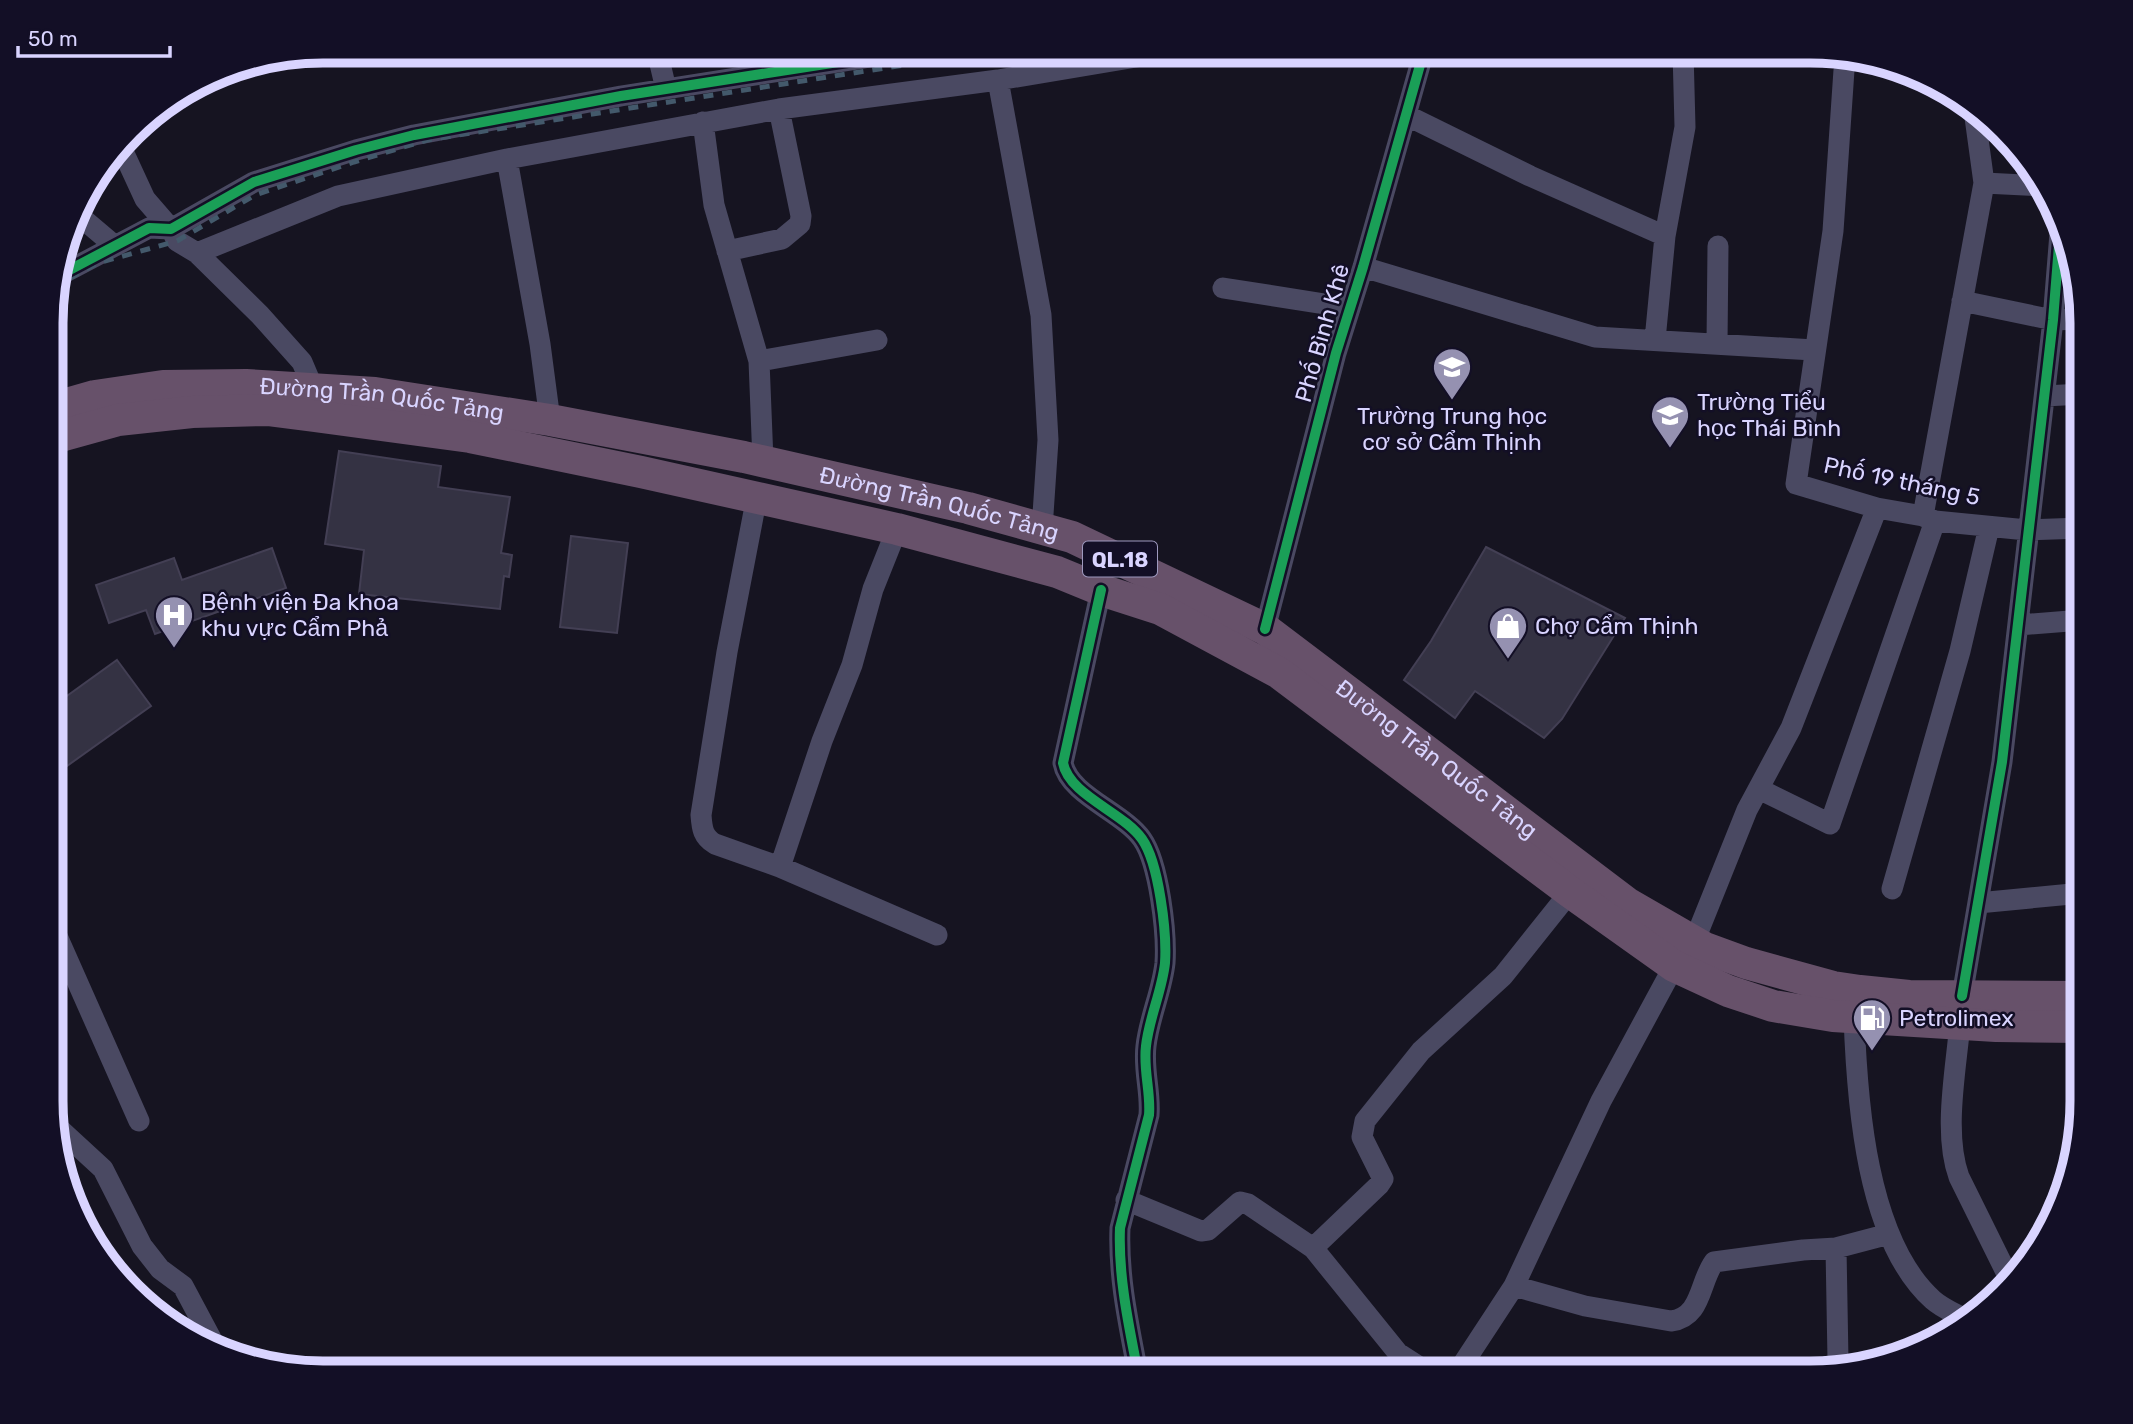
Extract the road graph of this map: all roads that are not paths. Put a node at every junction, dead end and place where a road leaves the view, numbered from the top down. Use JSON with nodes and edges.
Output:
{"nodes":[{"id":1,"x":660,"y":63,"type":"edge"},
{"id":2,"x":760,"y":63,"type":"edge"},
{"id":3,"x":822,"y":63,"type":"edge"},
{"id":4,"x":1100,"y":63,"type":"edge"},
{"id":5,"x":1421,"y":63,"type":"edge"},
{"id":6,"x":1683,"y":63,"type":"edge"},
{"id":7,"x":1844,"y":70,"type":"dead end"},
{"id":8,"x":762,"y":74,"type":"junction"},
{"id":9,"x":998,"y":80,"type":"junction"},
{"id":10,"x":666,"y":89,"type":"junction"},
{"id":11,"x":779,"y":109,"type":"junction"},
{"id":12,"x":1406,"y":115,"type":"junction"},
{"id":13,"x":703,"y":122,"type":"junction"},
{"id":14,"x":1976,"y":123,"type":"edge"},
{"id":15,"x":124,"y":155,"type":"edge"},
{"id":16,"x":507,"y":159,"type":"junction"},
{"id":17,"x":1984,"y":183,"type":"junction"},
{"id":18,"x":2030,"y":185,"type":"edge"},
{"id":19,"x":84,"y":220,"type":"edge"},
{"id":20,"x":172,"y":229,"type":"junction"},
{"id":21,"x":1665,"y":236,"type":"junction"},
{"id":22,"x":115,"y":246,"type":"junction"},
{"id":23,"x":1718,"y":246,"type":"dead end"},
{"id":24,"x":2059,"y":248,"type":"edge"},
{"id":25,"x":727,"y":251,"type":"junction"},
{"id":26,"x":197,"y":253,"type":"junction"},
{"id":27,"x":1363,"y":267,"type":"junction"},
{"id":28,"x":68,"y":271,"type":"edge"},
{"id":29,"x":1223,"y":288,"type":"dead end"},
{"id":30,"x":1962,"y":300,"type":"junction"},
{"id":31,"x":1350,"y":308,"type":"junction"},
{"id":32,"x":2070,"y":319,"type":"edge"},
{"id":33,"x":2053,"y":320,"type":"junction"},
{"id":34,"x":877,"y":340,"type":"dead end"},
{"id":35,"x":1655,"y":340,"type":"junction"},
{"id":36,"x":1717,"y":344,"type":"junction"},
{"id":37,"x":1814,"y":349,"type":"junction"},
{"id":38,"x":759,"y":361,"type":"junction"},
{"id":39,"x":313,"y":388,"type":"junction"},
{"id":40,"x":2070,"y":395,"type":"edge"},
{"id":41,"x":2045,"y":396,"type":"junction"},
{"id":42,"x":63,"y":418,"type":"edge"},
{"id":43,"x":550,"y":420,"type":"junction"},
{"id":44,"x":63,"y":423,"type":"edge"},
{"id":45,"x":763,"y":461,"type":"junction"},
{"id":46,"x":757,"y":496,"type":"junction"},
{"id":47,"x":1877,"y":508,"type":"junction"},
{"id":48,"x":1929,"y":518,"type":"junction"},
{"id":49,"x":1989,"y":527,"type":"junction"},
{"id":50,"x":2070,"y":528,"type":"edge"},
{"id":51,"x":897,"y":529,"type":"junction"},
{"id":52,"x":1042,"y":529,"type":"junction"},
{"id":53,"x":2027,"y":530,"type":"junction"},
{"id":54,"x":1101,"y":590,"type":"junction"},
{"id":55,"x":2070,"y":621,"type":"edge"},
{"id":56,"x":2019,"y":625,"type":"junction"},
{"id":57,"x":1265,"y":629,"type":"junction"},
{"id":58,"x":1448,"y":785,"type":"junction"},
{"id":59,"x":1759,"y":789,"type":"junction"},
{"id":60,"x":780,"y":867,"type":"junction"},
{"id":61,"x":1892,"y":889,"type":"dead end"},
{"id":62,"x":1570,"y":892,"type":"junction"},
{"id":63,"x":2070,"y":894,"type":"edge"},
{"id":64,"x":1978,"y":902,"type":"junction"},
{"id":65,"x":937,"y":935,"type":"dead end"},
{"id":66,"x":1694,"y":942,"type":"junction"},
{"id":67,"x":63,"y":950,"type":"edge"},
{"id":68,"x":1674,"y":967,"type":"junction"},
{"id":69,"x":2070,"y":999,"type":"edge"},
{"id":70,"x":1961,"y":1010,"type":"junction"},
{"id":71,"x":1854,"y":1017,"type":"junction"},
{"id":72,"x":2070,"y":1025,"type":"edge"},
{"id":73,"x":139,"y":1121,"type":"dead end"},
{"id":74,"x":65,"y":1133,"type":"edge"},
{"id":75,"x":1126,"y":1200,"type":"junction"},
{"id":76,"x":1889,"y":1234,"type":"junction"},
{"id":77,"x":1313,"y":1248,"type":"junction"},
{"id":78,"x":1836,"y":1248,"type":"junction"},
{"id":79,"x":2006,"y":1273,"type":"edge"},
{"id":80,"x":1514,"y":1286,"type":"junction"},
{"id":81,"x":1958,"y":1315,"type":"edge"},
{"id":82,"x":209,"y":1334,"type":"edge"},
{"id":83,"x":1838,"y":1359,"type":"edge"},
{"id":84,"x":1136,"y":1361,"type":"edge"},
{"id":85,"x":1410,"y":1361,"type":"edge"},
{"id":86,"x":1465,"y":1361,"type":"edge"}],
"edges":[{"from":1,"to":10,"type":"street"},
{"from":2,"to":8,"type":"street"},
{"from":3,"to":8,"type":"street"},
{"from":4,"to":9,"type":"street"},
{"from":5,"to":12,"type":"street","name":"Phố Bình Khê"},
{"from":6,"to":21,"type":"street"},
{"from":7,"to":37,"type":"street"},
{"from":8,"to":10,"type":"street"},
{"from":9,"to":11,"type":"street"},
{"from":9,"to":52,"type":"street"},
{"from":10,"to":20,"type":"street"},
{"from":11,"to":13,"type":"street"},
{"from":11,"to":25,"type":"street"},
{"from":12,"to":21,"type":"street"},
{"from":12,"to":27,"type":"street","name":"Phố Bình Khê"},
{"from":13,"to":16,"type":"street"},
{"from":13,"to":25,"type":"street"},
{"from":14,"to":17,"type":"street"},
{"from":15,"to":20,"type":"street"},
{"from":16,"to":26,"type":"street"},
{"from":16,"to":43,"type":"street"},
{"from":17,"to":18,"type":"street"},
{"from":17,"to":30,"type":"street"},
{"from":19,"to":22,"type":"street"},
{"from":20,"to":22,"type":"street"},
{"from":20,"to":26,"type":"street"},
{"from":21,"to":35,"type":"street"},
{"from":22,"to":28,"type":"street"},
{"from":23,"to":36,"type":"street"},
{"from":24,"to":33,"type":"street"},
{"from":25,"to":38,"type":"street"},
{"from":26,"to":39,"type":"street"},
{"from":27,"to":31,"type":"street","name":"Phố Bình Khê"},
{"from":27,"to":35,"type":"street"},
{"from":29,"to":31,"type":"street"},
{"from":30,"to":33,"type":"street"},
{"from":30,"to":48,"type":"street"},
{"from":31,"to":57,"type":"street","name":"Phố Bình Khê"},
{"from":32,"to":33,"type":"street"},
{"from":33,"to":41,"type":"street"},
{"from":34,"to":38,"type":"street"},
{"from":35,"to":36,"type":"street"},
{"from":36,"to":37,"type":"street"},
{"from":37,"to":47,"type":"street","name":"Phố 19 tháng 5"},
{"from":38,"to":45,"type":"street"},
{"from":39,"to":42,"type":"highway","name":"Đường Trần Quốc Tảng","number":"QL.18"},
{"from":39,"to":43,"type":"highway","name":"Đường Trần Quốc Tảng","number":"QL.18"},
{"from":40,"to":41,"type":"street"},
{"from":41,"to":53,"type":"street"},
{"from":43,"to":45,"type":"highway","name":"Đường Trần Quốc Tảng","number":"QL.18"},
{"from":44,"to":46,"type":"highway","name":"Đường Trần Quốc Tảng","number":"QL.18"},
{"from":45,"to":46,"type":"highway"},
{"from":45,"to":52,"type":"highway","name":"Đường Trần Quốc Tảng","number":"QL.18"},
{"from":46,"to":51,"type":"highway","name":"Đường Trần Quốc Tảng","number":"QL.18"},
{"from":46,"to":60,"type":"street"},
{"from":47,"to":48,"type":"street","name":"Phố 19 tháng 5"},
{"from":47,"to":59,"type":"street"},
{"from":48,"to":49,"type":"street","name":"Phố 19 tháng 5"},
{"from":48,"to":59,"type":"street"},
{"from":49,"to":53,"type":"street","name":"Phố 19 tháng 5"},
{"from":49,"to":61,"type":"street"},
{"from":50,"to":53,"type":"street","name":"Phố 19 tháng 5"},
{"from":51,"to":54,"type":"highway","name":"Đường Trần Quốc Tảng","number":"QL.18"},
{"from":51,"to":60,"type":"street"},
{"from":52,"to":57,"type":"highway","name":"Đường Trần Quốc Tảng","number":"QL.18"},
{"from":53,"to":56,"type":"street"},
{"from":54,"to":58,"type":"highway","name":"Đường Trần Quốc Tảng","number":"QL.18"},
{"from":54,"to":75,"type":"street"},
{"from":55,"to":56,"type":"street"},
{"from":56,"to":64,"type":"street"},
{"from":57,"to":58,"type":"highway","name":"Đường Trần Quốc Tảng","number":"QL.18"},
{"from":58,"to":62,"type":"highway","name":"Đường Trần Quốc Tảng","number":"QL.18"},
{"from":58,"to":66,"type":"highway","name":"Đường Trần Quốc Tảng","number":"QL.18"},
{"from":59,"to":66,"type":"street"},
{"from":60,"to":65,"type":"street"},
{"from":62,"to":68,"type":"highway","name":"Đường Trần Quốc Tảng","number":"QL.18"},
{"from":62,"to":77,"type":"street"},
{"from":63,"to":64,"type":"street"},
{"from":64,"to":70,"type":"street"},
{"from":66,"to":70,"type":"highway","name":"Đường Trần Quốc Tảng","number":"QL.18"},
{"from":67,"to":73,"type":"street"},
{"from":68,"to":71,"type":"highway","name":"Đường Trần Quốc Tảng","number":"QL.18"},
{"from":68,"to":80,"type":"street"},
{"from":69,"to":70,"type":"highway","name":"Đường Trần Quốc Tảng","number":"QL.18"},
{"from":70,"to":71,"type":"highway","name":"Đường Trần Quốc Tảng","number":"QL.18"},
{"from":70,"to":72,"type":"highway","name":"Đường Trần Quốc Tảng","number":"QL.18"},
{"from":70,"to":79,"type":"street"},
{"from":71,"to":76,"type":"street"},
{"from":74,"to":82,"type":"street"},
{"from":75,"to":77,"type":"street"},
{"from":75,"to":84,"type":"street"},
{"from":76,"to":78,"type":"street"},
{"from":76,"to":81,"type":"street"},
{"from":77,"to":85,"type":"street"},
{"from":78,"to":80,"type":"street"},
{"from":78,"to":83,"type":"street"},
{"from":80,"to":86,"type":"street"}]}
